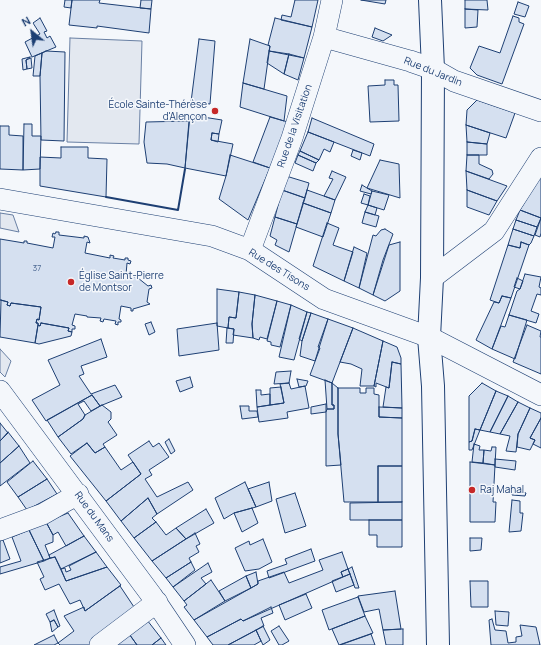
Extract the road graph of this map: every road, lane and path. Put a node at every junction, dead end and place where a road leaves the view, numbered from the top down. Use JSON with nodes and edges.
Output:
{"nodes":[{"id":1,"x":332,"y":0,"type":"edge"},
{"id":2,"x":430,"y":0,"type":"edge"},
{"id":3,"x":324,"y":37,"type":"junction"},
{"id":4,"x":433,"y":69,"type":"junction"},
{"id":5,"x":541,"y":111,"type":"edge"},
{"id":6,"x":541,"y":158,"type":"edge"},
{"id":7,"x":0,"y":199,"type":"edge"},
{"id":8,"x":250,"y":250,"type":"junction"},
{"id":9,"x":432,"y":278,"type":"junction"},
{"id":10,"x":429,"y":337,"type":"junction"},
{"id":11,"x":0,"y":391,"type":"edge"},
{"id":12,"x":541,"y":395,"type":"edge"},
{"id":13,"x":78,"y":494,"type":"junction"},
{"id":14,"x":0,"y":530,"type":"edge"},
{"id":15,"x":157,"y":602,"type":"junction"},
{"id":16,"x":100,"y":645,"type":"edge"},
{"id":17,"x":185,"y":645,"type":"edge"},
{"id":18,"x":438,"y":645,"type":"edge"}],
"edges":[{"from":1,"to":3,"type":"street","name":"Rue de la Visitation"},
{"from":2,"to":4,"type":"main road"},
{"from":3,"to":4,"type":"street","name":"Rue du Jardin"},
{"from":3,"to":8,"type":"street","name":"Rue de la Visitation"},
{"from":4,"to":5,"type":"street","name":"Rue du Jardin"},
{"from":4,"to":9,"type":"main road"},
{"from":6,"to":9,"type":"street"},
{"from":7,"to":8,"type":"street","name":"Rue des Tisons"},
{"from":8,"to":10,"type":"street","name":"Rue des Tisons"},
{"from":9,"to":10,"type":"main road"},
{"from":10,"to":12,"type":"street","name":"Rue des Tisons"},
{"from":10,"to":18,"type":"main road"},
{"from":11,"to":13,"type":"street","name":"Rue du Mans"},
{"from":13,"to":14,"type":"street"},
{"from":13,"to":15,"type":"street","name":"Rue du Mans"},
{"from":15,"to":16,"type":"street"},
{"from":15,"to":17,"type":"street","name":"Rue du Mans"}]}
